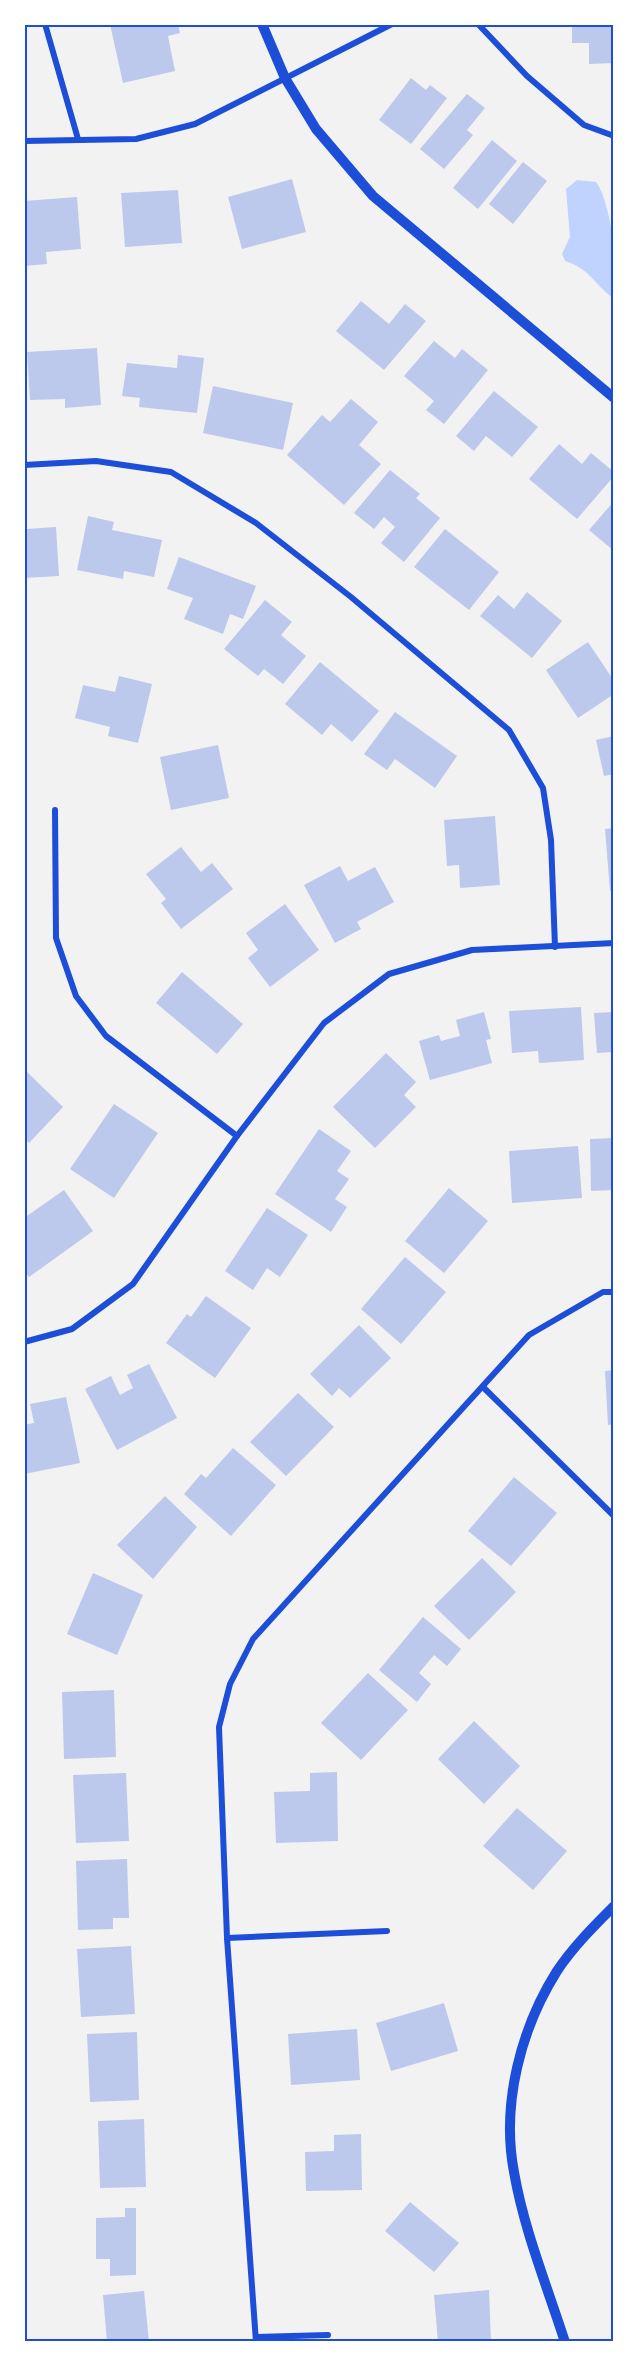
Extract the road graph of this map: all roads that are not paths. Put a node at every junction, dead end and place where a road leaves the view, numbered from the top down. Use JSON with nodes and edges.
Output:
{"nodes":[{"id":1,"x":45,"y":24,"type":"edge"},
{"id":2,"x":262,"y":24,"type":"edge"},
{"id":3,"x":392,"y":24,"type":"edge"},
{"id":4,"x":477,"y":24,"type":"edge"},
{"id":5,"x":285,"y":78,"type":"junction"},
{"id":6,"x":614,"y":136,"type":"edge"},
{"id":7,"x":78,"y":139,"type":"junction"},
{"id":8,"x":24,"y":141,"type":"edge"},
{"id":9,"x":614,"y":398,"type":"edge"},
{"id":10,"x":24,"y":465,"type":"edge"},
{"id":11,"x":55,"y":810,"type":"dead end"},
{"id":12,"x":614,"y":943,"type":"edge"},
{"id":13,"x":555,"y":946,"type":"junction"},
{"id":14,"x":237,"y":1136,"type":"junction"},
{"id":15,"x":614,"y":1292,"type":"edge"},
{"id":16,"x":24,"y":1342,"type":"edge"},
{"id":17,"x":484,"y":1388,"type":"junction"},
{"id":18,"x":614,"y":1516,"type":"edge"},
{"id":19,"x":614,"y":1906,"type":"edge"},
{"id":20,"x":387,"y":1931,"type":"dead end"},
{"id":21,"x":227,"y":1938,"type":"junction"},
{"id":22,"x":328,"y":2335,"type":"dead end"},
{"id":23,"x":256,"y":2340,"type":"edge"},
{"id":24,"x":566,"y":2342,"type":"edge"}],
"edges":[{"from":1,"to":7,"type":"street"},
{"from":2,"to":5,"type":"street"},
{"from":3,"to":5,"type":"street"},
{"from":4,"to":6,"type":"street"},
{"from":5,"to":7,"type":"street"},
{"from":5,"to":9,"type":"street"},
{"from":7,"to":8,"type":"street"},
{"from":10,"to":13,"type":"street"},
{"from":11,"to":14,"type":"street"},
{"from":12,"to":13,"type":"street"},
{"from":13,"to":14,"type":"street"},
{"from":14,"to":16,"type":"street"},
{"from":15,"to":17,"type":"street"},
{"from":17,"to":18,"type":"street"},
{"from":17,"to":21,"type":"street"},
{"from":19,"to":24,"type":"street"},
{"from":20,"to":21,"type":"street"},
{"from":21,"to":23,"type":"street"},
{"from":22,"to":23,"type":"street"}]}
